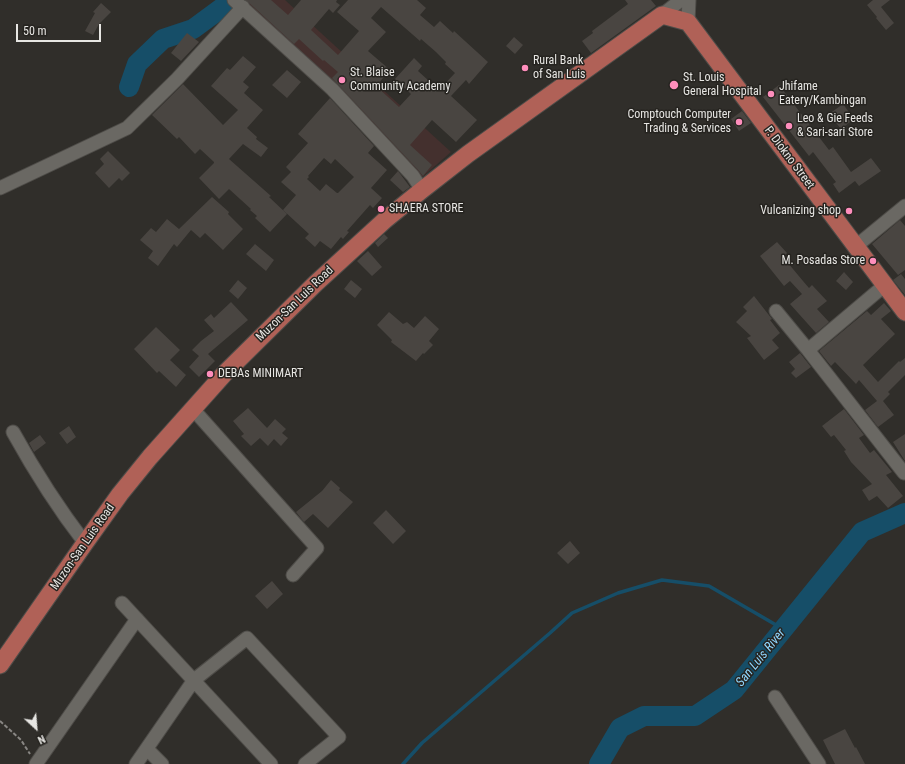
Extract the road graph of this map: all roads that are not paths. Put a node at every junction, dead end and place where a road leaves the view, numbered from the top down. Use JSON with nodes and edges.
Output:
{"nodes":[{"id":1,"x":680,"y":1,"type":"edge"},
{"id":2,"x":238,"y":3,"type":"edge"},
{"id":3,"x":662,"y":14,"type":"junction"},
{"id":4,"x":688,"y":22,"type":"junction"},
{"id":5,"x":0,"y":188,"type":"edge"},
{"id":6,"x":422,"y":190,"type":"junction"},
{"id":7,"x":905,"y":206,"type":"edge"},
{"id":8,"x":855,"y":247,"type":"junction"},
{"id":9,"x":885,"y":285,"type":"junction"},
{"id":10,"x":776,"y":311,"type":"dead end"},
{"id":11,"x":905,"y":312,"type":"edge"},
{"id":12,"x":808,"y":350,"type":"junction"},
{"id":13,"x":192,"y":408,"type":"junction"},
{"id":14,"x":13,"y":432,"type":"dead end"},
{"id":15,"x":904,"y":473,"type":"dead end"},
{"id":16,"x":85,"y":542,"type":"junction"},
{"id":17,"x":293,"y":575,"type":"dead end"},
{"id":18,"x":122,"y":603,"type":"dead end"},
{"id":19,"x":137,"y":619,"type":"junction"},
{"id":20,"x":0,"y":665,"type":"edge"},
{"id":21,"x":194,"y":680,"type":"junction"},
{"id":22,"x":775,"y":697,"type":"dead end"},
{"id":23,"x":147,"y":749,"type":"junction"},
{"id":24,"x":36,"y":764,"type":"edge"},
{"id":25,"x":136,"y":764,"type":"edge"},
{"id":26,"x":162,"y":764,"type":"edge"},
{"id":27,"x":271,"y":764,"type":"edge"},
{"id":28,"x":305,"y":764,"type":"edge"},
{"id":29,"x":820,"y":764,"type":"edge"}],
"edges":[{"from":1,"to":3,"type":"street"},
{"from":1,"to":4,"type":"street"},
{"from":2,"to":5,"type":"street"},
{"from":2,"to":6,"type":"street"},
{"from":3,"to":4,"type":"main road"},
{"from":3,"to":6,"type":"main road","name":"Muzon-San Luis Road"},
{"from":4,"to":8,"type":"main road","name":"P. Diokno Street"},
{"from":6,"to":13,"type":"main road","name":"Muzon-San Luis Road"},
{"from":7,"to":8,"type":"street"},
{"from":8,"to":9,"type":"main road","name":"P. Diokno Street"},
{"from":9,"to":11,"type":"main road","name":"P. Diokno Street"},
{"from":9,"to":12,"type":"street"},
{"from":10,"to":12,"type":"street"},
{"from":12,"to":15,"type":"street"},
{"from":13,"to":16,"type":"main road","name":"Muzon-San Luis Road"},
{"from":13,"to":17,"type":"street"},
{"from":14,"to":16,"type":"street"},
{"from":16,"to":20,"type":"main road","name":"Muzon-San Luis Road"},
{"from":18,"to":19,"type":"street"},
{"from":19,"to":21,"type":"street"},
{"from":19,"to":24,"type":"street"},
{"from":21,"to":23,"type":"street"},
{"from":21,"to":27,"type":"street"},
{"from":21,"to":28,"type":"street"},
{"from":22,"to":29,"type":"street"},
{"from":23,"to":25,"type":"street"},
{"from":23,"to":26,"type":"street"}]}
